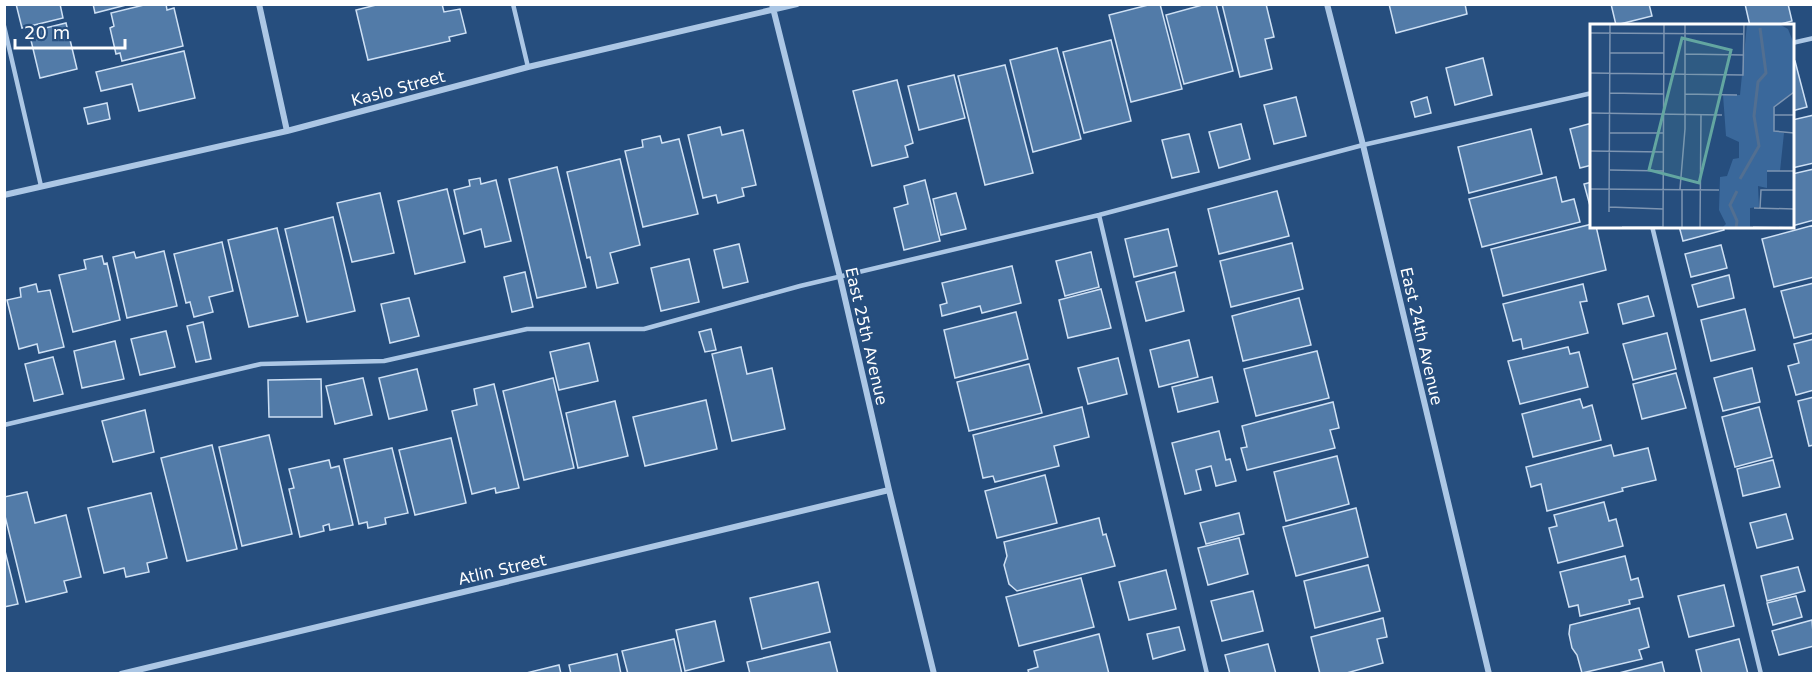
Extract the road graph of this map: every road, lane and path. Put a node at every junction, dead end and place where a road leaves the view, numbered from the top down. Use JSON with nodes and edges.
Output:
{"nodes":[{"id":1,"x":259,"y":4,"type":"edge"},
{"id":2,"x":513,"y":4,"type":"edge"},
{"id":3,"x":797,"y":4,"type":"edge"},
{"id":4,"x":1327,"y":4,"type":"edge"},
{"id":5,"x":773,"y":8,"type":"edge"},
{"id":6,"x":4,"y":26,"type":"edge"},
{"id":7,"x":1814,"y":38,"type":"edge"},
{"id":8,"x":1794,"y":43,"type":"edge"},
{"id":9,"x":528,"y":68,"type":"junction"},
{"id":10,"x":1590,"y":93,"type":"edge"},
{"id":11,"x":287,"y":131,"type":"junction"},
{"id":12,"x":1363,"y":145,"type":"junction"},
{"id":13,"x":41,"y":186,"type":"junction"},
{"id":14,"x":4,"y":195,"type":"edge"},
{"id":15,"x":1099,"y":215,"type":"junction"},
{"id":16,"x":1652,"y":228,"type":"edge"},
{"id":17,"x":840,"y":277,"type":"junction"},
{"id":18,"x":4,"y":425,"type":"edge"},
{"id":19,"x":889,"y":490,"type":"junction"},
{"id":20,"x":121,"y":674,"type":"edge"},
{"id":21,"x":934,"y":674,"type":"edge"},
{"id":22,"x":1207,"y":674,"type":"edge"},
{"id":23,"x":1489,"y":674,"type":"edge"},
{"id":24,"x":1761,"y":674,"type":"edge"}],
"edges":[{"from":1,"to":11,"type":"street"},
{"from":2,"to":9,"type":"lane"},
{"from":3,"to":5,"type":"street","name":"Kaslo Street"},
{"from":4,"to":12,"type":"street","name":"East 24th Avenue"},
{"from":5,"to":9,"type":"street","name":"Kaslo Street"},
{"from":5,"to":17,"type":"street","name":"East 25th Avenue"},
{"from":6,"to":13,"type":"lane"},
{"from":7,"to":8,"type":"lane"},
{"from":9,"to":11,"type":"street","name":"Kaslo Street"},
{"from":10,"to":12,"type":"lane"},
{"from":11,"to":13,"type":"street","name":"Kaslo Street"},
{"from":12,"to":15,"type":"lane"},
{"from":12,"to":23,"type":"street","name":"East 24th Avenue"},
{"from":13,"to":14,"type":"street","name":"Kaslo Street"},
{"from":15,"to":17,"type":"lane"},
{"from":15,"to":22,"type":"lane"},
{"from":16,"to":24,"type":"lane"},
{"from":17,"to":18,"type":"lane"},
{"from":17,"to":19,"type":"street","name":"East 25th Avenue"},
{"from":19,"to":20,"type":"street","name":"Atlin Street"},
{"from":19,"to":21,"type":"street","name":"East 25th Avenue"}]}
